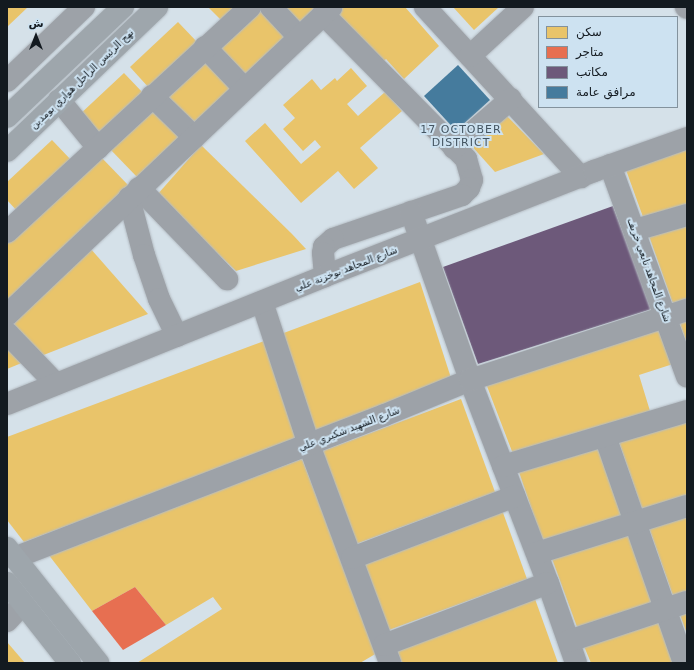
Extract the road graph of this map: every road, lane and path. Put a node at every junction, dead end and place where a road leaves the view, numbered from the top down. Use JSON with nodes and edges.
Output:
{"nodes":[{"id":1,"x":84,"y":7,"type":"edge"},
{"id":2,"x":122,"y":7,"type":"edge"},
{"id":3,"x":157,"y":7,"type":"edge"},
{"id":4,"x":250,"y":7,"type":"edge"},
{"id":5,"x":271,"y":7,"type":"edge"},
{"id":6,"x":425,"y":7,"type":"edge"},
{"id":7,"x":523,"y":7,"type":"edge"},
{"id":8,"x":327,"y":11,"type":"edge"},
{"id":9,"x":138,"y":24,"type":"junction"},
{"id":10,"x":299,"y":37,"type":"junction"},
{"id":11,"x":205,"y":47,"type":"junction"},
{"id":12,"x":470,"y":56,"type":"junction"},
{"id":13,"x":7,"y":81,"type":"edge"},
{"id":14,"x":244,"y":88,"type":"junction"},
{"id":15,"x":152,"y":96,"type":"junction"},
{"id":16,"x":511,"y":99,"type":"junction"},
{"id":17,"x":59,"y":100,"type":"junction"},
{"id":18,"x":10,"y":107,"type":"edge"},
{"id":19,"x":194,"y":137,"type":"junction"},
{"id":20,"x":687,"y":138,"type":"edge"},
{"id":21,"x":98,"y":148,"type":"junction"},
{"id":22,"x":454,"y":148,"type":"junction"},
{"id":23,"x":7,"y":151,"type":"edge"},
{"id":24,"x":610,"y":165,"type":"junction"},
{"id":25,"x":580,"y":176,"type":"junction"},
{"id":26,"x":134,"y":193,"type":"junction"},
{"id":27,"x":411,"y":212,"type":"junction"},
{"id":28,"x":687,"y":215,"type":"edge"},
{"id":29,"x":635,"y":230,"type":"junction"},
{"id":30,"x":7,"y":232,"type":"edge"},
{"id":31,"x":421,"y":240,"type":"junction"},
{"id":32,"x":325,"y":276,"type":"junction"},
{"id":33,"x":227,"y":278,"type":"dead end"},
{"id":34,"x":262,"y":302,"type":"junction"},
{"id":35,"x":687,"y":310,"type":"edge"},
{"id":36,"x":7,"y":315,"type":"edge"},
{"id":37,"x":666,"y":316,"type":"junction"},
{"id":38,"x":7,"y":332,"type":"edge"},
{"id":39,"x":177,"y":336,"type":"junction"},
{"id":40,"x":687,"y":376,"type":"edge"},
{"id":41,"x":470,"y":380,"type":"junction"},
{"id":42,"x":56,"y":384,"type":"junction"},
{"id":43,"x":7,"y":404,"type":"edge"},
{"id":44,"x":687,"y":411,"type":"edge"},
{"id":45,"x":605,"y":436,"type":"junction"},
{"id":46,"x":309,"y":445,"type":"junction"},
{"id":47,"x":503,"y":466,"type":"junction"},
{"id":48,"x":515,"y":496,"type":"junction"},
{"id":49,"x":687,"y":506,"type":"edge"},
{"id":50,"x":635,"y":522,"type":"junction"},
{"id":51,"x":11,"y":553,"type":"edge"},
{"id":52,"x":537,"y":553,"type":"junction"},
{"id":53,"x":352,"y":558,"type":"junction"},
{"id":54,"x":7,"y":583,"type":"edge"},
{"id":55,"x":548,"y":583,"type":"junction"},
{"id":56,"x":687,"y":602,"type":"edge"},
{"id":57,"x":23,"y":604,"type":"junction"},
{"id":58,"x":665,"y":609,"type":"junction"},
{"id":59,"x":7,"y":621,"type":"edge"},
{"id":60,"x":569,"y":641,"type":"junction"},
{"id":61,"x":385,"y":657,"type":"edge"},
{"id":62,"x":70,"y":663,"type":"edge"},
{"id":63,"x":98,"y":663,"type":"edge"},
{"id":64,"x":576,"y":663,"type":"edge"},
{"id":65,"x":684,"y":663,"type":"edge"}],
"edges":[{"from":1,"to":13,"type":"street"},
{"from":2,"to":9,"type":"street"},
{"from":2,"to":18,"type":"main road"},
{"from":3,"to":9,"type":"main road","name":"نهج الرئيس الراحل هواري بومدين"},
{"from":4,"to":11,"type":"street"},
{"from":5,"to":10,"type":"street"},
{"from":6,"to":12,"type":"street"},
{"from":7,"to":12,"type":"street"},
{"from":8,"to":10,"type":"street"},
{"from":8,"to":22,"type":"street"},
{"from":9,"to":17,"type":"main road","name":"نهج الرئيس الراحل هواري بومدين"},
{"from":10,"to":14,"type":"street"},
{"from":11,"to":14,"type":"street"},
{"from":11,"to":15,"type":"street"},
{"from":12,"to":16,"type":"street"},
{"from":14,"to":19,"type":"street"},
{"from":15,"to":19,"type":"street"},
{"from":15,"to":21,"type":"street"},
{"from":16,"to":22,"type":"street"},
{"from":16,"to":25,"type":"street"},
{"from":17,"to":21,"type":"street"},
{"from":17,"to":23,"type":"main road","name":"نهج الرئيس الراحل هواري بومدين"},
{"from":19,"to":26,"type":"street"},
{"from":20,"to":24,"type":"street","name":"شارع المجاهد بوخزنة علي"},
{"from":21,"to":30,"type":"street"},
{"from":22,"to":27,"type":"street"},
{"from":24,"to":25,"type":"street","name":"شارع المجاهد بوخزنة علي"},
{"from":24,"to":29,"type":"street","name":"شارع المجاهد تابعي خريف"},
{"from":25,"to":31,"type":"street","name":"شارع المجاهد بوخزنة علي"},
{"from":26,"to":33,"type":"street"},
{"from":26,"to":36,"type":"street"},
{"from":26,"to":39,"type":"street"},
{"from":27,"to":31,"type":"street"},
{"from":27,"to":32,"type":"street"},
{"from":28,"to":29,"type":"street"},
{"from":29,"to":37,"type":"street","name":"شارع المجاهد تابعي خريف"},
{"from":31,"to":32,"type":"street","name":"شارع المجاهد بوخزنة علي"},
{"from":31,"to":41,"type":"street"},
{"from":32,"to":34,"type":"street","name":"شارع المجاهد بوخزنة علي"},
{"from":34,"to":39,"type":"street","name":"شارع المجاهد بوخزنة علي"},
{"from":34,"to":46,"type":"street"},
{"from":35,"to":37,"type":"street","name":"شارع الشهيد شكيري علي"},
{"from":37,"to":40,"type":"street","name":"شارع المجاهد تابعي خريف"},
{"from":37,"to":41,"type":"street","name":"شارع الشهيد شكيري علي"},
{"from":38,"to":42,"type":"street"},
{"from":39,"to":42,"type":"street","name":"شارع المجاهد بوخزنة علي"},
{"from":41,"to":46,"type":"street","name":"شارع الشهيد شكيري علي"},
{"from":41,"to":47,"type":"street"},
{"from":42,"to":43,"type":"street","name":"شارع المجاهد بوخزنة علي"},
{"from":44,"to":45,"type":"street"},
{"from":45,"to":47,"type":"street"},
{"from":45,"to":50,"type":"street"},
{"from":46,"to":51,"type":"street","name":"شارع الشهيد شكيري علي"},
{"from":46,"to":53,"type":"street"},
{"from":47,"to":48,"type":"street"},
{"from":48,"to":52,"type":"street"},
{"from":48,"to":53,"type":"street"},
{"from":49,"to":50,"type":"street"},
{"from":50,"to":52,"type":"street"},
{"from":50,"to":58,"type":"street"},
{"from":51,"to":63,"type":"main road"},
{"from":52,"to":55,"type":"street"},
{"from":53,"to":61,"type":"street"},
{"from":54,"to":57,"type":"main road"},
{"from":55,"to":60,"type":"street"},
{"from":55,"to":61,"type":"street"},
{"from":56,"to":58,"type":"street"},
{"from":57,"to":59,"type":"street"},
{"from":57,"to":62,"type":"main road"},
{"from":58,"to":60,"type":"street"},
{"from":58,"to":65,"type":"street"},
{"from":60,"to":64,"type":"street"}]}
